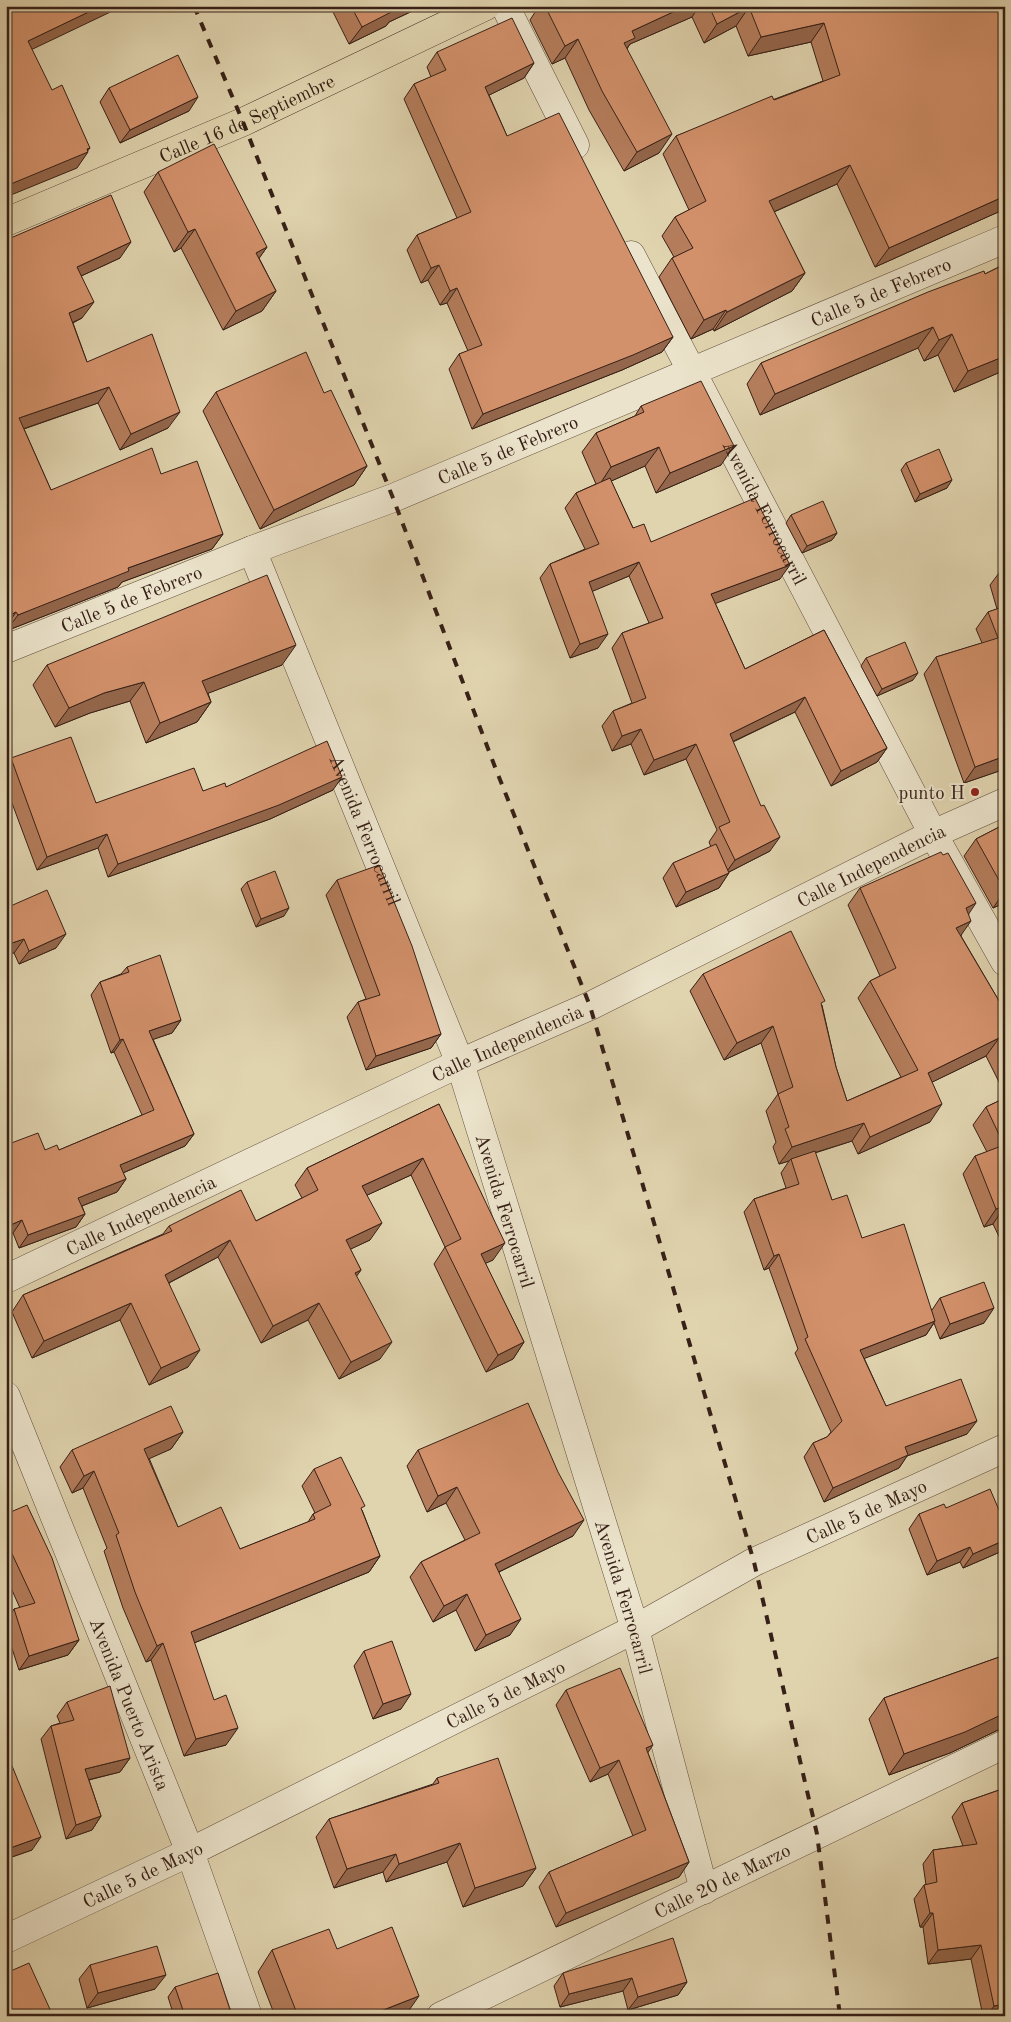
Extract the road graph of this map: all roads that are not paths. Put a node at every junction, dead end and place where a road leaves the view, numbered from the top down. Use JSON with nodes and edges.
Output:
{"nodes":[{"id":1,"x":486,"y":6,"type":"edge"},
{"id":2,"x":505,"y":6,"type":"edge"},
{"id":3,"x":588,"y":171,"type":"edge"},
{"id":4,"x":6,"y":222,"type":"edge"},
{"id":5,"x":619,"y":232,"type":"edge"},
{"id":6,"x":1005,"y":239,"type":"edge"},
{"id":7,"x":690,"y":371,"type":"junction"},
{"id":8,"x":252,"y":550,"type":"junction"},
{"id":9,"x":6,"y":649,"type":"edge"},
{"id":10,"x":1005,"y":802,"type":"edge"},
{"id":11,"x":933,"y":834,"type":"junction"},
{"id":12,"x":1005,"y":962,"type":"edge"},
{"id":13,"x":460,"y":1063,"type":"junction"},
{"id":14,"x":6,"y":1279,"type":"edge"},
{"id":15,"x":6,"y":1396,"type":"edge"},
{"id":16,"x":1005,"y":1448,"type":"edge"},
{"id":17,"x":635,"y":1629,"type":"junction"},
{"id":18,"x":1005,"y":1744,"type":"edge"},
{"id":19,"x":190,"y":1852,"type":"junction"},
{"id":20,"x":704,"y":1890,"type":"junction"},
{"id":21,"x":6,"y":1939,"type":"edge"},
{"id":22,"x":248,"y":2016,"type":"edge"},
{"id":23,"x":441,"y":2016,"type":"edge"}],
"edges":[{"from":1,"to":4,"type":"main road","name":"Calle 16 de Septiembre"},
{"from":2,"to":3,"type":"street"},
{"from":5,"to":7,"type":"street","name":"Avenida Ferrocarril"},
{"from":6,"to":7,"type":"street","name":"Calle 5 de Febrero"},
{"from":7,"to":8,"type":"street","name":"Calle 5 de Febrero"},
{"from":7,"to":11,"type":"street","name":"Avenida Ferrocarril"},
{"from":8,"to":9,"type":"street","name":"Calle 5 de Febrero"},
{"from":8,"to":13,"type":"street","name":"Avenida Ferrocarril"},
{"from":10,"to":11,"type":"street","name":"Calle Independencia"},
{"from":11,"to":12,"type":"street","name":"Avenida Ferrocarril"},
{"from":11,"to":13,"type":"street","name":"Calle Independencia"},
{"from":13,"to":14,"type":"street","name":"Calle Independencia"},
{"from":13,"to":17,"type":"street","name":"Avenida Ferrocarril"},
{"from":15,"to":19,"type":"street","name":"Avenida Puerto Arista"},
{"from":16,"to":17,"type":"street","name":"Calle 5 de Mayo"},
{"from":17,"to":19,"type":"street","name":"Calle 5 de Mayo"},
{"from":17,"to":20,"type":"street","name":"Avenida Ferrocarril"},
{"from":18,"to":20,"type":"street","name":"Calle 20 de Marzo"},
{"from":19,"to":21,"type":"street","name":"Calle 5 de Mayo"},
{"from":19,"to":22,"type":"street","name":"Avenida Puerto Arista"},
{"from":20,"to":23,"type":"street","name":"Calle 20 de Marzo"}]}
